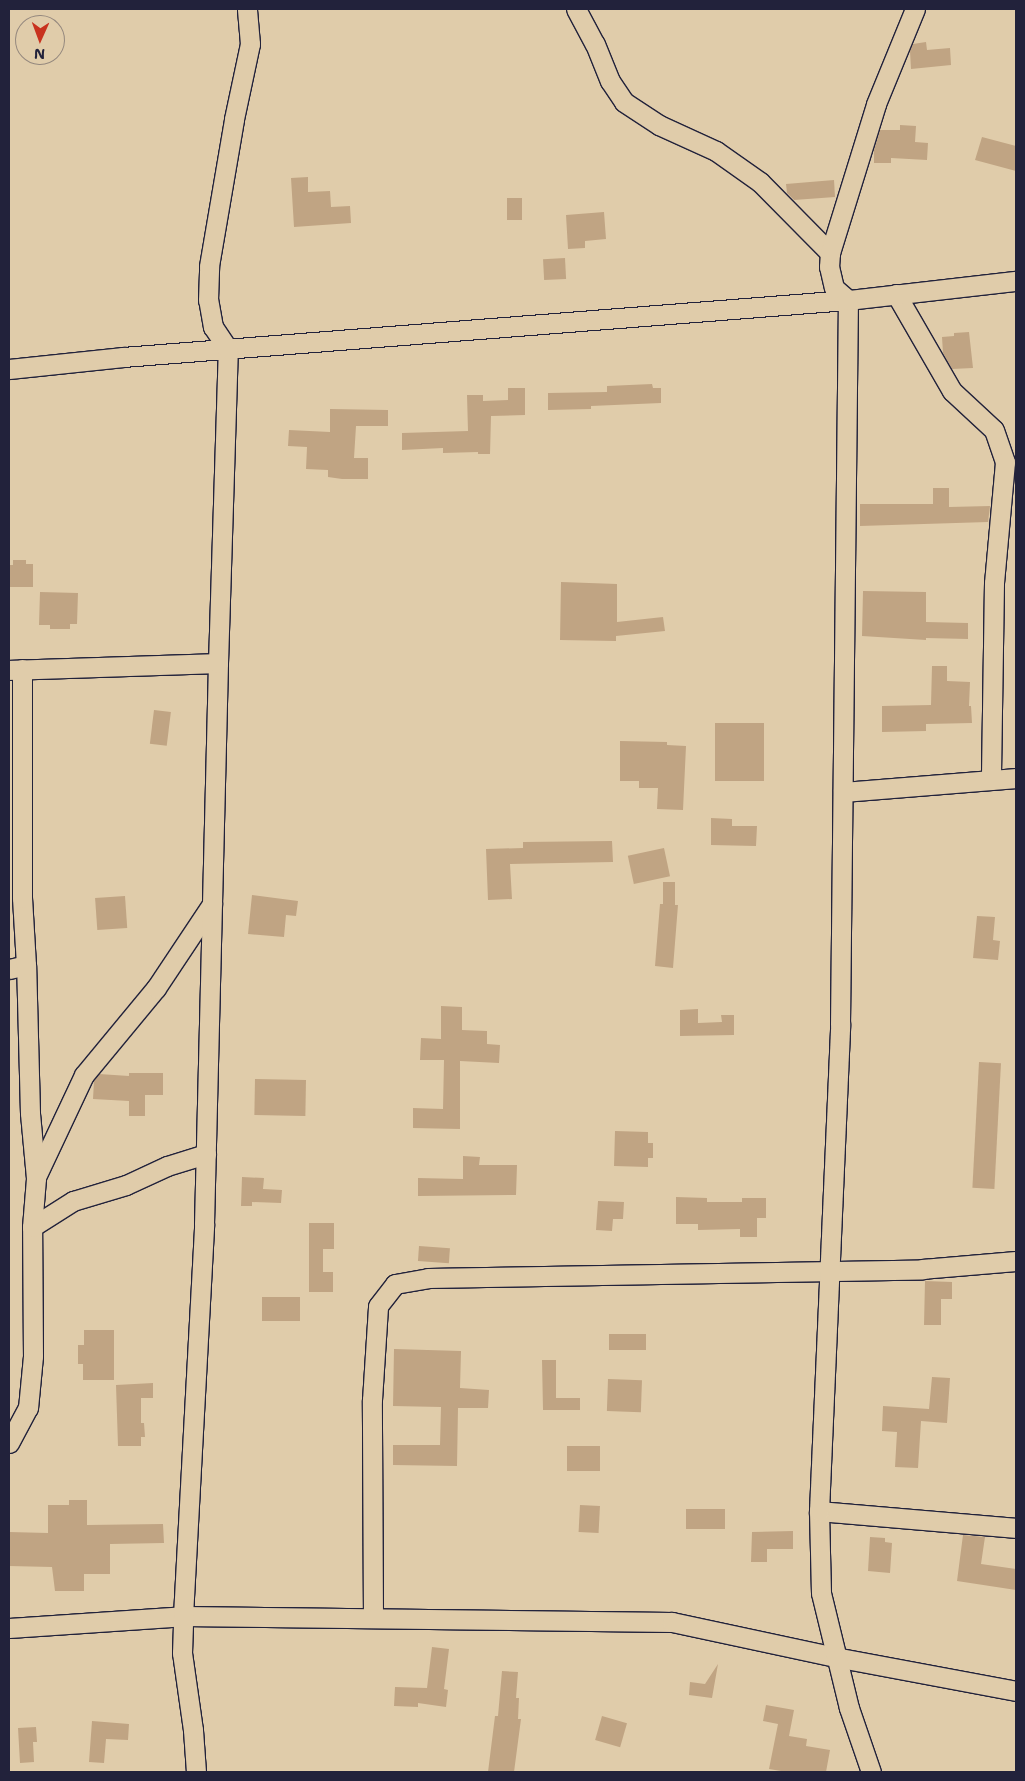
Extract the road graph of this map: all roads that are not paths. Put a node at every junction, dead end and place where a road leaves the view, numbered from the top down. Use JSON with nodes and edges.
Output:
{"nodes":[{"id":1,"x":247,"y":9,"type":"edge"},
{"id":2,"x":576,"y":9,"type":"edge"},
{"id":3,"x":915,"y":9,"type":"edge"},
{"id":4,"x":830,"y":253,"type":"junction"},
{"id":5,"x":1016,"y":281,"type":"edge"},
{"id":6,"x":896,"y":294,"type":"junction"},
{"id":7,"x":848,"y":300,"type":"junction"},
{"id":8,"x":228,"y":350,"type":"junction"},
{"id":9,"x":9,"y":369,"type":"edge"},
{"id":10,"x":218,"y":663,"type":"junction"},
{"id":11,"x":16,"y":670,"type":"edge"},
{"id":12,"x":1016,"y":778,"type":"edge"},
{"id":13,"x":991,"y":780,"type":"junction"},
{"id":14,"x":843,"y":792,"type":"junction"},
{"id":15,"x":15,"y":891,"type":"edge"},
{"id":16,"x":212,"y":904,"type":"junction"},
{"id":17,"x":18,"y":967,"type":"edge"},
{"id":18,"x":206,"y":1154,"type":"junction"},
{"id":19,"x":36,"y":1178,"type":"junction"},
{"id":20,"x":32,"y":1227,"type":"junction"},
{"id":21,"x":1016,"y":1261,"type":"edge"},
{"id":22,"x":829,"y":1271,"type":"junction"},
{"id":23,"x":9,"y":1443,"type":"edge"},
{"id":24,"x":818,"y":1511,"type":"junction"},
{"id":25,"x":1016,"y":1528,"type":"edge"},
{"id":26,"x":183,"y":1616,"type":"junction"},
{"id":27,"x":373,"y":1618,"type":"junction"},
{"id":28,"x":9,"y":1628,"type":"edge"},
{"id":29,"x":835,"y":1657,"type":"junction"},
{"id":30,"x":1016,"y":1691,"type":"edge"},
{"id":31,"x":196,"y":1772,"type":"edge"},
{"id":32,"x":871,"y":1772,"type":"edge"}],
"edges":[{"from":1,"to":8,"type":"street"},
{"from":2,"to":4,"type":"street"},
{"from":3,"to":4,"type":"street"},
{"from":4,"to":7,"type":"street"},
{"from":5,"to":6,"type":"street"},
{"from":6,"to":7,"type":"street"},
{"from":6,"to":13,"type":"street"},
{"from":7,"to":8,"type":"street"},
{"from":7,"to":14,"type":"street"},
{"from":8,"to":9,"type":"street"},
{"from":8,"to":10,"type":"street"},
{"from":10,"to":11,"type":"street"},
{"from":10,"to":16,"type":"street"},
{"from":11,"to":15,"type":"street"},
{"from":12,"to":13,"type":"street"},
{"from":13,"to":14,"type":"street"},
{"from":14,"to":22,"type":"street"},
{"from":15,"to":17,"type":"street"},
{"from":16,"to":18,"type":"street"},
{"from":16,"to":19,"type":"street"},
{"from":17,"to":19,"type":"street"},
{"from":18,"to":20,"type":"street"},
{"from":18,"to":26,"type":"street"},
{"from":19,"to":20,"type":"street"},
{"from":20,"to":23,"type":"street"},
{"from":21,"to":22,"type":"street"},
{"from":22,"to":24,"type":"street"},
{"from":22,"to":27,"type":"street"},
{"from":24,"to":25,"type":"street"},
{"from":24,"to":29,"type":"street"},
{"from":26,"to":27,"type":"street"},
{"from":26,"to":28,"type":"street"},
{"from":26,"to":31,"type":"street"},
{"from":27,"to":29,"type":"street"},
{"from":29,"to":30,"type":"street"},
{"from":29,"to":32,"type":"street"}]}
